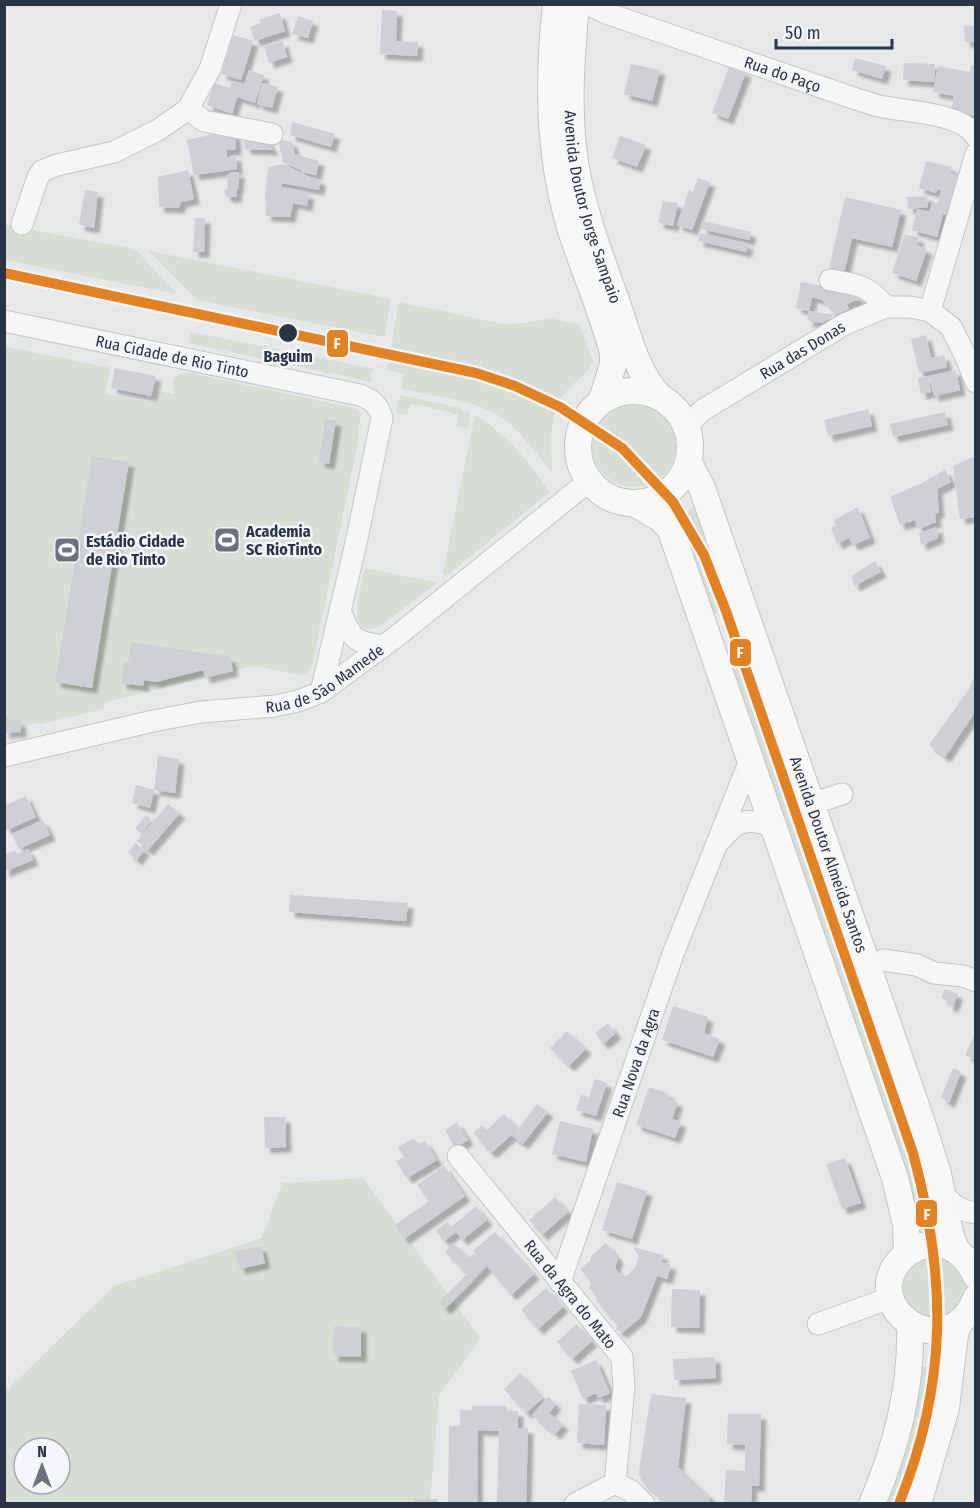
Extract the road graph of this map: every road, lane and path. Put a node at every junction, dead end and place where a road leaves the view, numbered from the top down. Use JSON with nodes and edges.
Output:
{"nodes":[{"id":1,"x":231,"y":4,"type":"edge"},
{"id":2,"x":576,"y":4,"type":"edge"},
{"id":3,"x":588,"y":4,"type":"edge"},
{"id":4,"x":549,"y":10,"type":"edge"},
{"id":5,"x":188,"y":109,"type":"junction"},
{"id":6,"x":272,"y":134,"type":"dead end"},
{"id":7,"x":975,"y":137,"type":"edge"},
{"id":8,"x":975,"y":154,"type":"edge"},
{"id":9,"x":22,"y":224,"type":"dead end"},
{"id":10,"x":830,"y":280,"type":"dead end"},
{"id":11,"x":886,"y":307,"type":"junction"},
{"id":12,"x":930,"y":310,"type":"junction"},
{"id":13,"x":4,"y":321,"type":"edge"},
{"id":14,"x":975,"y":382,"type":"edge"},
{"id":15,"x":660,"y":397,"type":"junction"},
{"id":16,"x":602,"y":400,"type":"junction"},
{"id":17,"x":687,"y":425,"type":"junction"},
{"id":18,"x":688,"y":463,"type":"junction"},
{"id":19,"x":589,"y":481,"type":"junction"},
{"id":20,"x":634,"y":503,"type":"junction"},
{"id":21,"x":340,"y":611,"type":"junction"},
{"id":22,"x":384,"y":646,"type":"junction"},
{"id":23,"x":321,"y":692,"type":"junction"},
{"id":24,"x":4,"y":756,"type":"edge"},
{"id":25,"x":750,"y":760,"type":"junction"},
{"id":26,"x":842,"y":794,"type":"dead end"},
{"id":27,"x":811,"y":804,"type":"junction"},
{"id":28,"x":774,"y":826,"type":"junction"},
{"id":29,"x":717,"y":846,"type":"junction"},
{"id":30,"x":883,"y":960,"type":"dead end"},
{"id":31,"x":975,"y":981,"type":"edge"},
{"id":32,"x":458,"y":1156,"type":"dead end"},
{"id":33,"x":942,"y":1194,"type":"junction"},
{"id":34,"x":975,"y":1214,"type":"edge"},
{"id":35,"x":907,"y":1252,"type":"junction"},
{"id":36,"x":969,"y":1261,"type":"edge"},
{"id":37,"x":560,"y":1282,"type":"junction"},
{"id":38,"x":890,"y":1298,"type":"junction"},
{"id":39,"x":975,"y":1298,"type":"edge"},
{"id":40,"x":959,"y":1323,"type":"junction"},
{"id":41,"x":818,"y":1324,"type":"dead end"},
{"id":42,"x":910,"y":1325,"type":"junction"},
{"id":43,"x":615,"y":1483,"type":"junction"},
{"id":44,"x":575,"y":1503,"type":"edge"},
{"id":45,"x":644,"y":1503,"type":"edge"},
{"id":46,"x":872,"y":1503,"type":"edge"},
{"id":47,"x":918,"y":1503,"type":"edge"}],
"edges":[{"from":1,"to":5,"type":"street"},
{"from":2,"to":15,"type":"main road","name":"Avenida Doutor Jorge Sampaio"},
{"from":3,"to":7,"type":"street","name":"Rua do Paço"},
{"from":4,"to":16,"type":"main road","name":"Avenida Doutor Jorge Sampaio"},
{"from":5,"to":6,"type":"street"},
{"from":5,"to":9,"type":"street"},
{"from":8,"to":12,"type":"street"},
{"from":10,"to":11,"type":"street"},
{"from":11,"to":12,"type":"street","name":"Rua das Donas"},
{"from":11,"to":17,"type":"street","name":"Rua das Donas"},
{"from":12,"to":14,"type":"street"},
{"from":13,"to":21,"type":"street","name":"Rua Cidade de Rio Tinto"},
{"from":15,"to":16,"type":"main road"},
{"from":15,"to":17,"type":"main road"},
{"from":16,"to":19,"type":"main road"},
{"from":17,"to":18,"type":"main road"},
{"from":18,"to":20,"type":"main road"},
{"from":18,"to":27,"type":"main road","name":"Avenida Doutor Almeida Santos"},
{"from":19,"to":20,"type":"main road"},
{"from":19,"to":22,"type":"street","name":"Rua de São Mamede"},
{"from":20,"to":25,"type":"main road"},
{"from":21,"to":22,"type":"street"},
{"from":21,"to":23,"type":"street","name":"Rua Cidade de Rio Tinto"},
{"from":22,"to":23,"type":"street","name":"Rua de São Mamede"},
{"from":23,"to":24,"type":"street","name":"Rua de São Mamede"},
{"from":25,"to":28,"type":"main road"},
{"from":25,"to":29,"type":"street","name":"Rua Nova da Agra"},
{"from":26,"to":27,"type":"street"},
{"from":27,"to":33,"type":"main road","name":"Avenida Doutor Almeida Santos"},
{"from":28,"to":29,"type":"street","name":"Rua Nova da Agra"},
{"from":28,"to":35,"type":"main road"},
{"from":29,"to":37,"type":"street","name":"Rua Nova da Agra"},
{"from":30,"to":31,"type":"street"},
{"from":32,"to":37,"type":"street","name":"Rua da Agra do Mato"},
{"from":33,"to":34,"type":"street"},
{"from":33,"to":36,"type":"main road","name":"Avenida Doutor Almeida Santos"},
{"from":35,"to":36,"type":"main road"},
{"from":35,"to":38,"type":"main road"},
{"from":37,"to":43,"type":"street","name":"Rua da Agra do Mato"},
{"from":38,"to":41,"type":"street"},
{"from":38,"to":42,"type":"main road"},
{"from":39,"to":40,"type":"main road"},
{"from":40,"to":42,"type":"main road"},
{"from":40,"to":47,"type":"main road"},
{"from":42,"to":46,"type":"main road"},
{"from":43,"to":44,"type":"street"},
{"from":43,"to":45,"type":"street"}]}
